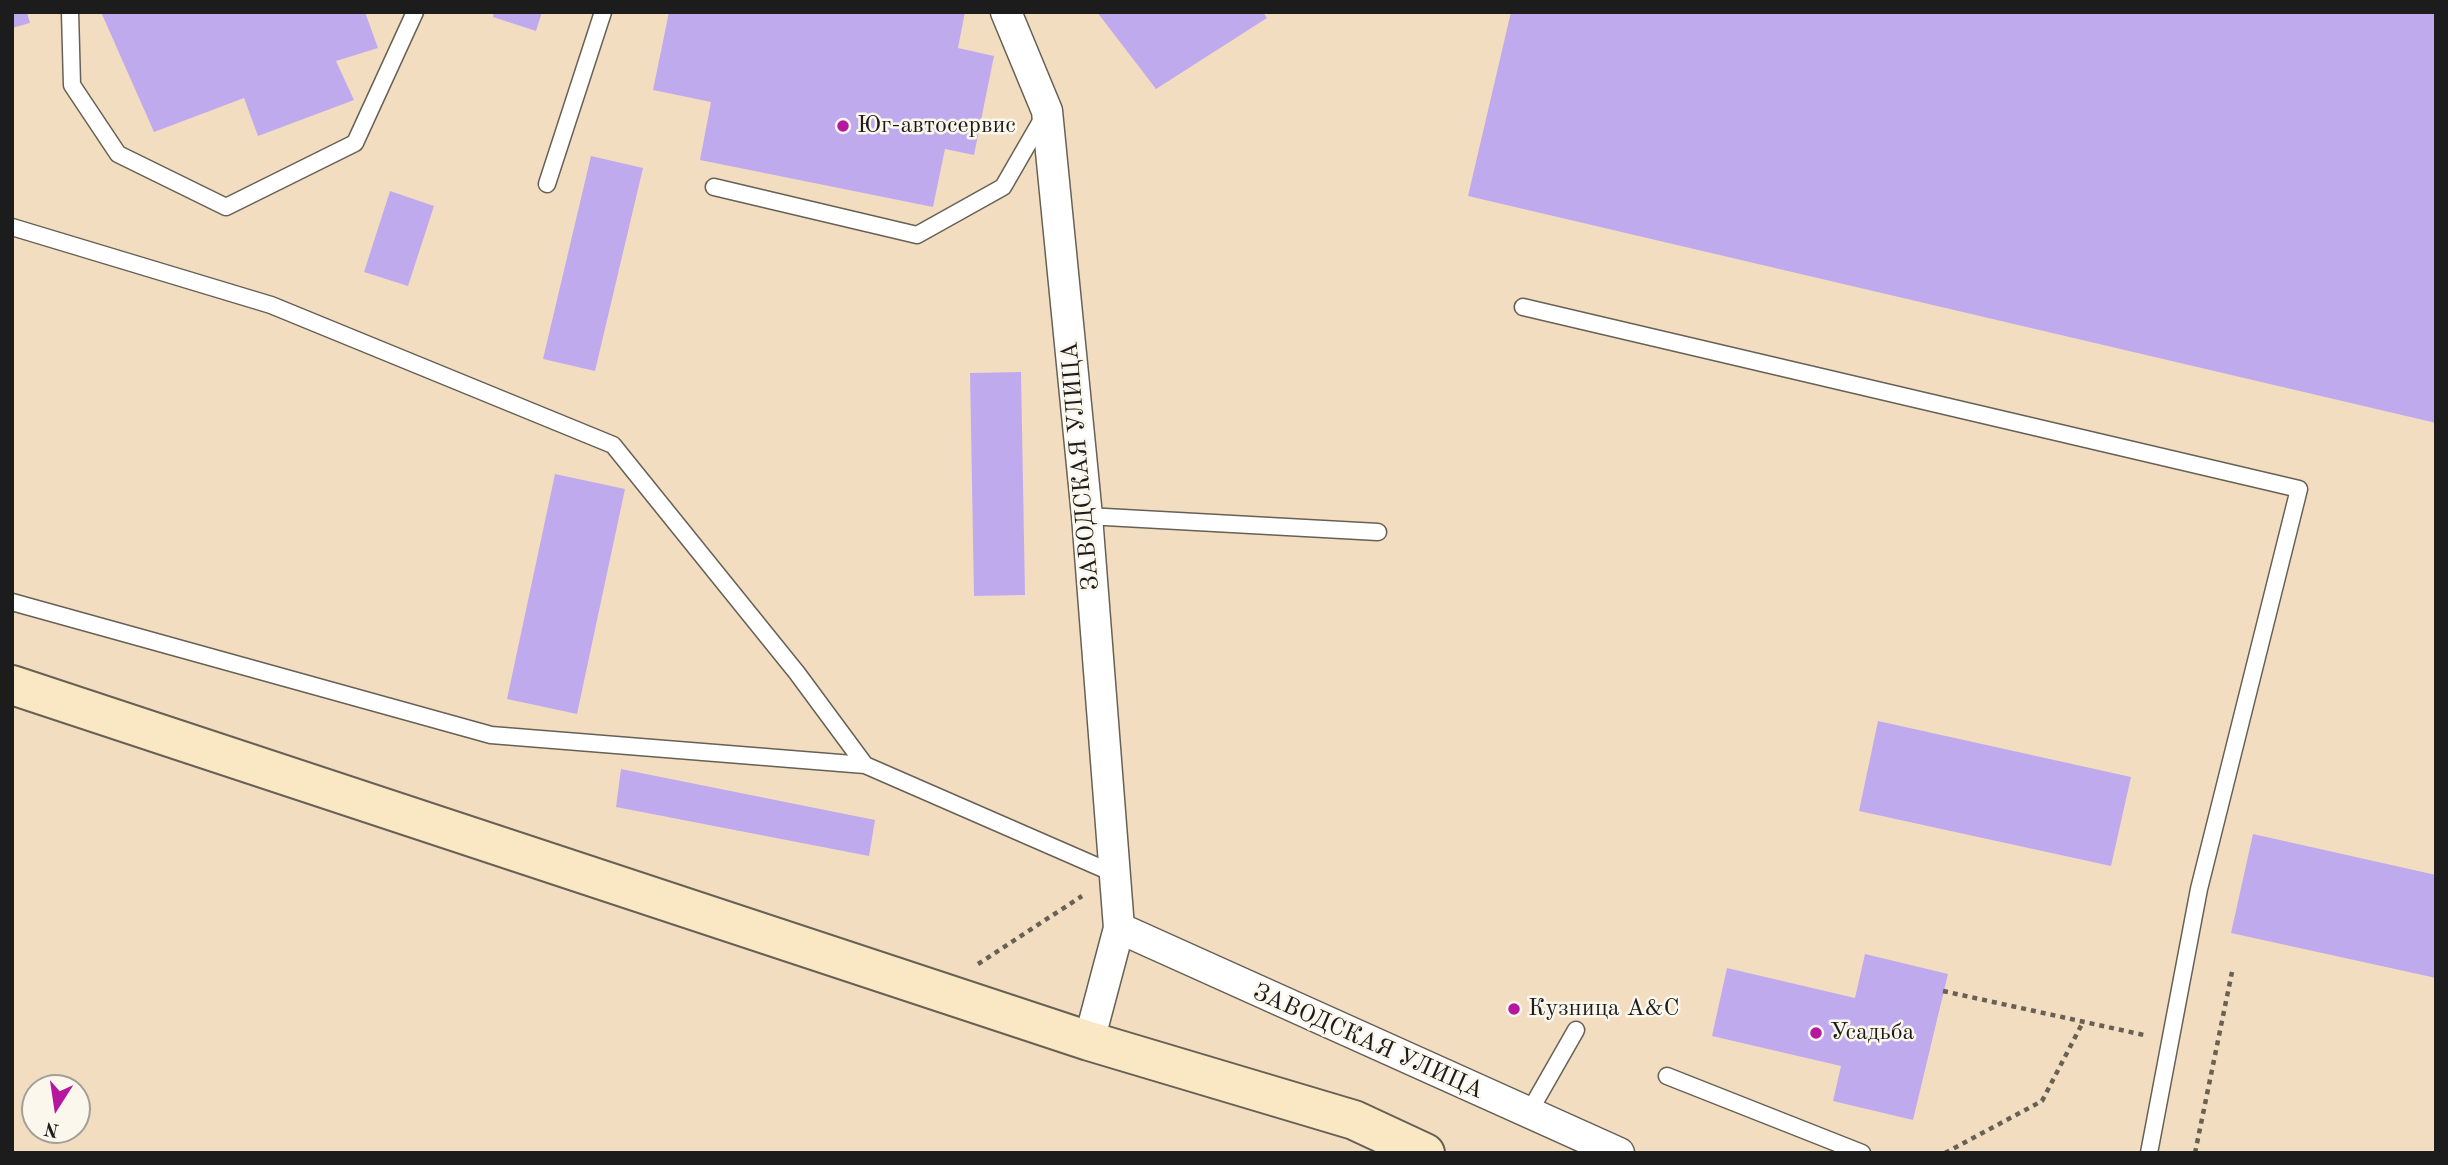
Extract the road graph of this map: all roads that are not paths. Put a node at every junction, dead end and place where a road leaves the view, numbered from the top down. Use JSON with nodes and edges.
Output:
{"nodes":[{"id":1,"x":69,"y":12,"type":"edge"},
{"id":2,"x":415,"y":12,"type":"edge"},
{"id":3,"x":603,"y":12,"type":"edge"},
{"id":4,"x":1006,"y":12,"type":"edge"},
{"id":5,"x":1047,"y":111,"type":"junction"},
{"id":6,"x":547,"y":184,"type":"dead end"},
{"id":7,"x":714,"y":187,"type":"dead end"},
{"id":8,"x":12,"y":227,"type":"edge"},
{"id":9,"x":1523,"y":307,"type":"dead end"},
{"id":10,"x":1087,"y":516,"type":"junction"},
{"id":11,"x":1378,"y":532,"type":"dead end"},
{"id":12,"x":12,"y":602,"type":"edge"},
{"id":13,"x":12,"y":685,"type":"edge"},
{"id":14,"x":865,"y":765,"type":"junction"},
{"id":15,"x":1115,"y":874,"type":"junction"},
{"id":16,"x":1119,"y":928,"type":"junction"},
{"id":17,"x":1576,"y":1030,"type":"dead end"},
{"id":18,"x":1089,"y":1041,"type":"junction"},
{"id":19,"x":1667,"y":1076,"type":"dead end"},
{"id":20,"x":1528,"y":1114,"type":"junction"},
{"id":21,"x":1425,"y":1153,"type":"edge"},
{"id":22,"x":1619,"y":1153,"type":"edge"},
{"id":23,"x":1862,"y":1153,"type":"edge"},
{"id":24,"x":2149,"y":1153,"type":"edge"}],
"edges":[{"from":1,"to":2,"type":"lane"},
{"from":3,"to":6,"type":"lane"},
{"from":4,"to":5,"type":"street","name":"ЗАВОДСКАЯ УЛИЦА"},
{"from":5,"to":7,"type":"lane"},
{"from":5,"to":10,"type":"street","name":"ЗАВОДСКАЯ УЛИЦА"},
{"from":8,"to":14,"type":"lane"},
{"from":9,"to":24,"type":"lane"},
{"from":10,"to":11,"type":"lane"},
{"from":10,"to":15,"type":"street","name":"ЗАВОДСКАЯ УЛИЦА"},
{"from":12,"to":14,"type":"lane"},
{"from":13,"to":18,"type":"main road"},
{"from":14,"to":15,"type":"lane"},
{"from":15,"to":16,"type":"street","name":"ЗАВОДСКАЯ УЛИЦА"},
{"from":16,"to":18,"type":"street","name":"ЗАВОДСКАЯ УЛИЦА"},
{"from":16,"to":20,"type":"street","name":"ЗАВОДСКАЯ УЛИЦА"},
{"from":17,"to":20,"type":"lane"},
{"from":18,"to":21,"type":"main road"},
{"from":19,"to":23,"type":"lane"},
{"from":20,"to":22,"type":"street","name":"ЗАВОДСКАЯ УЛИЦА"}]}
